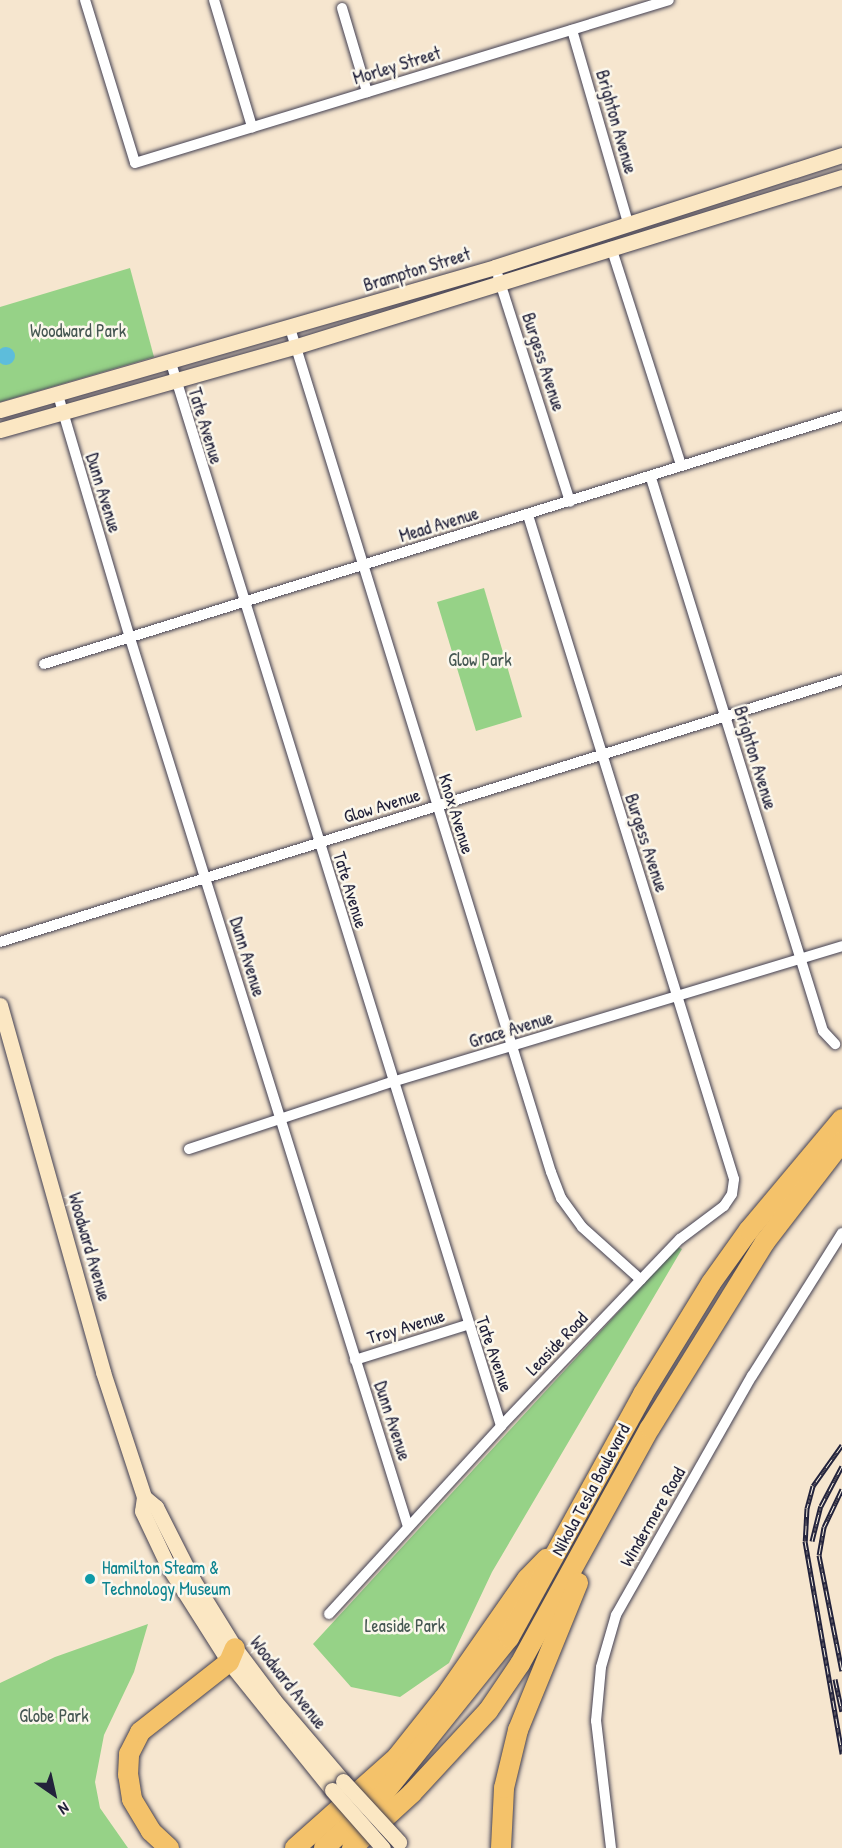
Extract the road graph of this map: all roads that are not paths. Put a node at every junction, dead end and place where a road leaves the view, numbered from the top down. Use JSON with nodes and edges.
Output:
{"nodes":[{"id":1,"x":85,"y":0,"type":"edge"},
{"id":2,"x":214,"y":0,"type":"edge"},
{"id":3,"x":669,"y":0,"type":"edge"},
{"id":4,"x":342,"y":8,"type":"dead end"},
{"id":5,"x":572,"y":30,"type":"junction"},
{"id":6,"x":367,"y":92,"type":"junction"},
{"id":7,"x":252,"y":127,"type":"junction"},
{"id":8,"x":842,"y":155,"type":"edge"},
{"id":9,"x":842,"y":177,"type":"edge"},
{"id":10,"x":628,"y":223,"type":"junction"},
{"id":11,"x":611,"y":247,"type":"junction"},
{"id":12,"x":495,"y":267,"type":"junction"},
{"id":13,"x":501,"y":283,"type":"junction"},
{"id":14,"x":290,"y":328,"type":"junction"},
{"id":15,"x":294,"y":347,"type":"junction"},
{"id":16,"x":171,"y":363,"type":"junction"},
{"id":17,"x":173,"y":380,"type":"junction"},
{"id":18,"x":58,"y":395,"type":"junction"},
{"id":19,"x":0,"y":411,"type":"edge"},
{"id":20,"x":62,"y":412,"type":"junction"},
{"id":21,"x":842,"y":416,"type":"edge"},
{"id":22,"x":0,"y":430,"type":"edge"},
{"id":23,"x":681,"y":465,"type":"junction"},
{"id":24,"x":651,"y":478,"type":"junction"},
{"id":25,"x":570,"y":502,"type":"junction"},
{"id":26,"x":528,"y":515,"type":"junction"},
{"id":27,"x":361,"y":565,"type":"junction"},
{"id":28,"x":243,"y":603,"type":"junction"},
{"id":29,"x":130,"y":638,"type":"junction"},
{"id":30,"x":44,"y":664,"type":"dead end"},
{"id":31,"x":842,"y":680,"type":"edge"},
{"id":32,"x":725,"y":718,"type":"junction"},
{"id":33,"x":601,"y":758,"type":"junction"},
{"id":34,"x":437,"y":807,"type":"junction"},
{"id":35,"x":319,"y":842,"type":"junction"},
{"id":36,"x":205,"y":878,"type":"junction"},
{"id":37,"x":0,"y":942,"type":"edge"},
{"id":38,"x":842,"y":946,"type":"edge"},
{"id":39,"x":800,"y":958,"type":"junction"},
{"id":40,"x":677,"y":995,"type":"junction"},
{"id":41,"x":0,"y":1005,"type":"edge"},
{"id":42,"x":836,"y":1044,"type":"dead end"},
{"id":43,"x":512,"y":1048,"type":"junction"},
{"id":44,"x":392,"y":1082,"type":"junction"},
{"id":45,"x":842,"y":1102,"type":"edge"},
{"id":46,"x":281,"y":1119,"type":"junction"},
{"id":47,"x":842,"y":1119,"type":"edge"},
{"id":48,"x":842,"y":1142,"type":"edge"},
{"id":49,"x":189,"y":1149,"type":"dead end"},
{"id":50,"x":842,"y":1158,"type":"edge"},
{"id":51,"x":734,"y":1179,"type":"joint"},
{"id":52,"x":842,"y":1233,"type":"edge"},
{"id":53,"x":757,"y":1236,"type":"junction"},
{"id":54,"x":641,"y":1280,"type":"junction"},
{"id":55,"x":467,"y":1325,"type":"junction"},
{"id":56,"x":355,"y":1360,"type":"junction"},
{"id":57,"x":501,"y":1426,"type":"junction"},
{"id":58,"x":650,"y":1428,"type":"junction"},
{"id":59,"x":408,"y":1527,"type":"junction"},
{"id":60,"x":564,"y":1540,"type":"junction"},
{"id":61,"x":329,"y":1614,"type":"dead end"},
{"id":62,"x":232,"y":1655,"type":"junction"},
{"id":63,"x":454,"y":1750,"type":"junction"},
{"id":64,"x":337,"y":1785,"type":"junction"},
{"id":65,"x":402,"y":1845,"type":"edge"},
{"id":66,"x":169,"y":1848,"type":"edge"},
{"id":67,"x":295,"y":1848,"type":"edge"},
{"id":68,"x":324,"y":1848,"type":"edge"},
{"id":69,"x":352,"y":1848,"type":"edge"},
{"id":70,"x":363,"y":1848,"type":"edge"},
{"id":71,"x":383,"y":1848,"type":"edge"},
{"id":72,"x":501,"y":1848,"type":"edge"},
{"id":73,"x":610,"y":1848,"type":"edge"}],
"edges":[{"from":1,"to":7,"type":"street","name":"Morley Street"},
{"from":2,"to":7,"type":"street"},
{"from":3,"to":5,"type":"street","name":"Morley Street"},
{"from":4,"to":6,"type":"street"},
{"from":5,"to":6,"type":"street","name":"Morley Street"},
{"from":5,"to":10,"type":"street","name":"Brighton Avenue"},
{"from":6,"to":7,"type":"street","name":"Morley Street"},
{"from":8,"to":10,"type":"street","name":"Brampton Street"},
{"from":9,"to":11,"type":"street","name":"Brampton Street"},
{"from":10,"to":12,"type":"street","name":"Brampton Street"},
{"from":11,"to":13,"type":"street","name":"Brampton Street"},
{"from":11,"to":23,"type":"street"},
{"from":12,"to":13,"type":"street","name":"Burgess Avenue"},
{"from":12,"to":14,"type":"street","name":"Brampton Street"},
{"from":13,"to":15,"type":"street","name":"Brampton Street"},
{"from":13,"to":25,"type":"street","name":"Burgess Avenue"},
{"from":14,"to":15,"type":"street","name":"Knox Avenue"},
{"from":14,"to":16,"type":"street","name":"Brampton Street"},
{"from":15,"to":17,"type":"street","name":"Brampton Street"},
{"from":15,"to":27,"type":"street","name":"Knox Avenue"},
{"from":16,"to":17,"type":"street","name":"Tate Avenue"},
{"from":16,"to":18,"type":"street","name":"Brampton Street"},
{"from":17,"to":20,"type":"street","name":"Brampton Street"},
{"from":17,"to":28,"type":"street","name":"Tate Avenue"},
{"from":18,"to":19,"type":"street","name":"Brampton Street"},
{"from":18,"to":20,"type":"street","name":"Dunn Avenue"},
{"from":20,"to":22,"type":"street","name":"Brampton Street"},
{"from":20,"to":29,"type":"street","name":"Dunn Avenue"},
{"from":21,"to":23,"type":"street","name":"Mead Avenue"},
{"from":23,"to":24,"type":"street","name":"Mead Avenue"},
{"from":24,"to":25,"type":"street","name":"Mead Avenue"},
{"from":24,"to":32,"type":"street","name":"Brighton Avenue"},
{"from":25,"to":26,"type":"street","name":"Mead Avenue"},
{"from":26,"to":27,"type":"street","name":"Mead Avenue"},
{"from":26,"to":33,"type":"street","name":"Burgess Avenue"},
{"from":27,"to":28,"type":"street","name":"Mead Avenue"},
{"from":27,"to":34,"type":"street","name":"Knox Avenue"},
{"from":28,"to":29,"type":"street","name":"Mead Avenue"},
{"from":28,"to":35,"type":"street","name":"Tate Avenue"},
{"from":29,"to":30,"type":"street","name":"Mead Avenue"},
{"from":29,"to":36,"type":"street","name":"Dunn Avenue"},
{"from":31,"to":32,"type":"street","name":"Glow Avenue"},
{"from":32,"to":33,"type":"street","name":"Glow Avenue"},
{"from":32,"to":39,"type":"street","name":"Brighton Avenue"},
{"from":33,"to":34,"type":"street","name":"Glow Avenue"},
{"from":33,"to":40,"type":"street","name":"Burgess Avenue"},
{"from":34,"to":35,"type":"street","name":"Glow Avenue"},
{"from":34,"to":43,"type":"street","name":"Knox Avenue"},
{"from":35,"to":36,"type":"street","name":"Glow Avenue"},
{"from":35,"to":44,"type":"street","name":"Tate Avenue"},
{"from":36,"to":37,"type":"street","name":"Glow Avenue"},
{"from":36,"to":46,"type":"street","name":"Dunn Avenue"},
{"from":38,"to":39,"type":"street","name":"Grace Avenue"},
{"from":39,"to":40,"type":"street","name":"Grace Avenue"},
{"from":39,"to":42,"type":"street","name":"Brighton Avenue"},
{"from":40,"to":43,"type":"street","name":"Grace Avenue"},
{"from":40,"to":51,"type":"street","name":"Burgess Avenue"},
{"from":41,"to":62,"type":"street","name":"Woodward Avenue"},
{"from":43,"to":44,"type":"street","name":"Grace Avenue"},
{"from":43,"to":54,"type":"street","name":"Knox Avenue"},
{"from":44,"to":46,"type":"street","name":"Grace Avenue"},
{"from":44,"to":55,"type":"street","name":"Tate Avenue"},
{"from":45,"to":53,"type":"highway"},
{"from":46,"to":49,"type":"street","name":"Grace Avenue"},
{"from":46,"to":56,"type":"street","name":"Dunn Avenue"},
{"from":47,"to":53,"type":"highway","name":"Nikola Tesla Boulevard"},
{"from":48,"to":53,"type":"highway","name":"Nikola Tesla Boulevard"},
{"from":50,"to":53,"type":"highway"},
{"from":51,"to":54,"type":"street","name":"Leaside Road"},
{"from":52,"to":73,"type":"street","name":"Windermere Road"},
{"from":53,"to":58,"type":"highway","name":"Nikola Tesla Boulevard"},
{"from":53,"to":60,"type":"highway","name":"Nikola Tesla Boulevard"},
{"from":54,"to":57,"type":"street","name":"Leaside Road"},
{"from":55,"to":56,"type":"street","name":"Troy Avenue"},
{"from":55,"to":57,"type":"street","name":"Tate Avenue"},
{"from":56,"to":59,"type":"street","name":"Dunn Avenue"},
{"from":57,"to":59,"type":"street","name":"Leaside Road"},
{"from":58,"to":63,"type":"highway","name":"Nikola Tesla Boulevard"},
{"from":58,"to":72,"type":"highway"},
{"from":59,"to":61,"type":"street","name":"Leaside Road"},
{"from":60,"to":67,"type":"highway"},
{"from":60,"to":68,"type":"highway","name":"Nikola Tesla Boulevard"},
{"from":62,"to":64,"type":"street","name":"Woodward Avenue"},
{"from":62,"to":66,"type":"highway"},
{"from":63,"to":69,"type":"highway","name":"Nikola Tesla Boulevard"},
{"from":63,"to":70,"type":"highway"},
{"from":64,"to":65,"type":"street","name":"Woodward Avenue","bridge":true},
{"from":64,"to":71,"type":"street","name":"Woodward Avenue","bridge":true}]}
